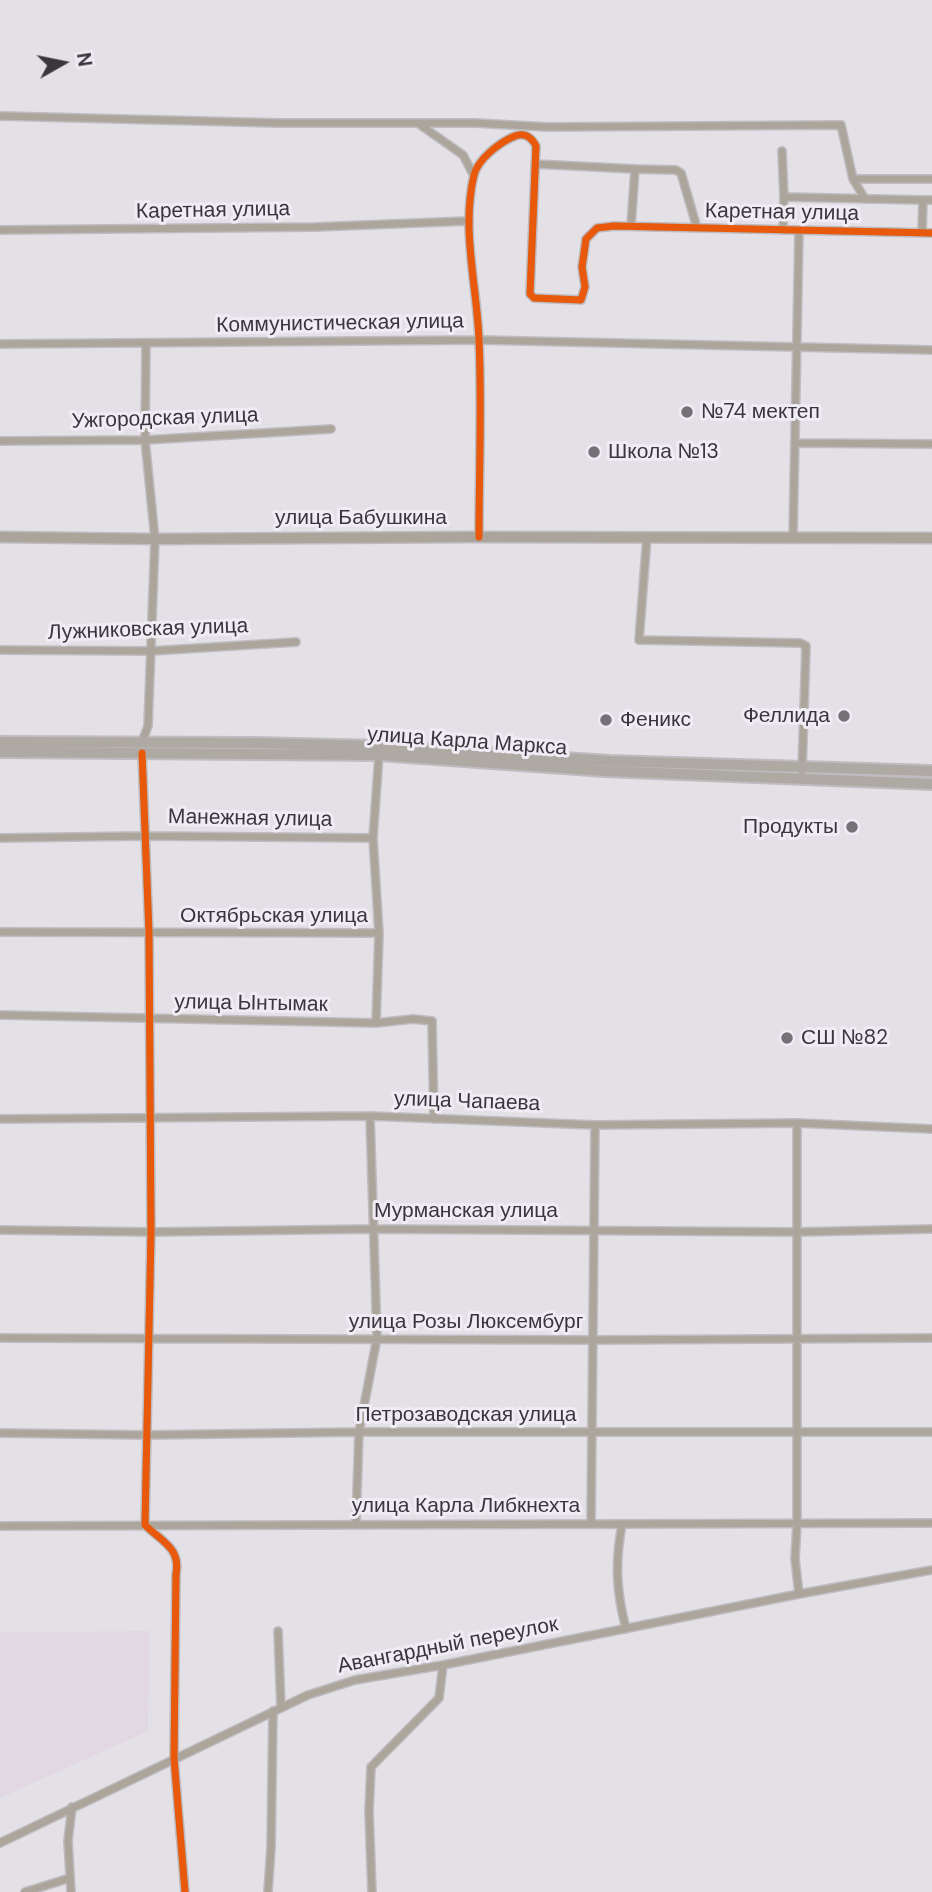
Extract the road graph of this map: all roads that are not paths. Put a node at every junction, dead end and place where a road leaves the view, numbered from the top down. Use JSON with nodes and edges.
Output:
{"nodes":[{"id":1,"x":0,"y":116,"type":"edge"},
{"id":2,"x":419,"y":124,"type":"junction"},
{"id":3,"x":524,"y":131,"type":"junction"},
{"id":4,"x":782,"y":151,"type":"dead end"},
{"id":5,"x":535,"y":164,"type":"junction"},
{"id":6,"x":635,"y":169,"type":"junction"},
{"id":7,"x":474,"y":176,"type":"junction"},
{"id":8,"x":853,"y":179,"type":"junction"},
{"id":9,"x":932,"y":179,"type":"edge"},
{"id":10,"x":783,"y":197,"type":"junction"},
{"id":11,"x":865,"y":199,"type":"junction"},
{"id":12,"x":923,"y":200,"type":"junction"},
{"id":13,"x":932,"y":200,"type":"edge"},
{"id":14,"x":468,"y":221,"type":"junction"},
{"id":15,"x":631,"y":226,"type":"junction"},
{"id":16,"x":696,"y":228,"type":"junction"},
{"id":17,"x":0,"y":230,"type":"edge"},
{"id":18,"x":783,"y":230,"type":"junction"},
{"id":19,"x":799,"y":231,"type":"junction"},
{"id":20,"x":922,"y":232,"type":"junction"},
{"id":21,"x":932,"y":233,"type":"edge"},
{"id":22,"x":479,"y":340,"type":"junction"},
{"id":23,"x":145,"y":343,"type":"junction"},
{"id":24,"x":0,"y":344,"type":"edge"},
{"id":25,"x":799,"y":347,"type":"junction"},
{"id":26,"x":932,"y":350,"type":"edge"},
{"id":27,"x":331,"y":429,"type":"dead end"},
{"id":28,"x":145,"y":440,"type":"junction"},
{"id":29,"x":0,"y":441,"type":"edge"},
{"id":30,"x":796,"y":443,"type":"junction"},
{"id":31,"x":932,"y":444,"type":"edge"},
{"id":32,"x":0,"y":537,"type":"edge"},
{"id":33,"x":479,"y":537,"type":"junction"},
{"id":34,"x":647,"y":537,"type":"junction"},
{"id":35,"x":793,"y":538,"type":"junction"},
{"id":36,"x":932,"y":538,"type":"edge"},
{"id":37,"x":155,"y":539,"type":"junction"},
{"id":38,"x":296,"y":642,"type":"dead end"},
{"id":39,"x":0,"y":650,"type":"edge"},
{"id":40,"x":151,"y":651,"type":"junction"},
{"id":41,"x":0,"y":742,"type":"edge"},
{"id":42,"x":142,"y":747,"type":"junction"},
{"id":43,"x":0,"y":752,"type":"edge"},
{"id":44,"x":379,"y":755,"type":"junction"},
{"id":45,"x":803,"y":765,"type":"junction"},
{"id":46,"x":932,"y":771,"type":"edge"},
{"id":47,"x":802,"y":779,"type":"junction"},
{"id":48,"x":932,"y":784,"type":"edge"},
{"id":49,"x":144,"y":836,"type":"junction"},
{"id":50,"x":0,"y":838,"type":"edge"},
{"id":51,"x":373,"y":838,"type":"junction"},
{"id":52,"x":0,"y":932,"type":"edge"},
{"id":53,"x":149,"y":933,"type":"junction"},
{"id":54,"x":379,"y":933,"type":"junction"},
{"id":55,"x":0,"y":1016,"type":"edge"},
{"id":56,"x":149,"y":1020,"type":"junction"},
{"id":57,"x":376,"y":1023,"type":"junction"},
{"id":58,"x":370,"y":1116,"type":"junction"},
{"id":59,"x":149,"y":1117,"type":"junction"},
{"id":60,"x":0,"y":1119,"type":"edge"},
{"id":61,"x":434,"y":1119,"type":"junction"},
{"id":62,"x":797,"y":1123,"type":"junction"},
{"id":63,"x":595,"y":1125,"type":"junction"},
{"id":64,"x":932,"y":1129,"type":"edge"},
{"id":65,"x":373,"y":1228,"type":"junction"},
{"id":66,"x":594,"y":1229,"type":"junction"},
{"id":67,"x":932,"y":1229,"type":"edge"},
{"id":68,"x":0,"y":1230,"type":"edge"},
{"id":69,"x":798,"y":1231,"type":"junction"},
{"id":70,"x":151,"y":1232,"type":"junction"},
{"id":71,"x":0,"y":1338,"type":"edge"},
{"id":72,"x":377,"y":1338,"type":"junction"},
{"id":73,"x":932,"y":1338,"type":"edge"},
{"id":74,"x":150,"y":1339,"type":"junction"},
{"id":75,"x":593,"y":1340,"type":"junction"},
{"id":76,"x":798,"y":1340,"type":"junction"},
{"id":77,"x":359,"y":1432,"type":"junction"},
{"id":78,"x":592,"y":1432,"type":"junction"},
{"id":79,"x":797,"y":1432,"type":"junction"},
{"id":80,"x":932,"y":1432,"type":"edge"},
{"id":81,"x":0,"y":1433,"type":"edge"},
{"id":82,"x":147,"y":1434,"type":"junction"},
{"id":83,"x":356,"y":1523,"type":"junction"},
{"id":84,"x":932,"y":1523,"type":"edge"},
{"id":85,"x":145,"y":1524,"type":"junction"},
{"id":86,"x":591,"y":1524,"type":"junction"},
{"id":87,"x":622,"y":1524,"type":"junction"},
{"id":88,"x":797,"y":1524,"type":"junction"},
{"id":89,"x":0,"y":1526,"type":"edge"},
{"id":90,"x":932,"y":1570,"type":"edge"},
{"id":91,"x":799,"y":1594,"type":"junction"},
{"id":92,"x":626,"y":1629,"type":"junction"},
{"id":93,"x":278,"y":1631,"type":"dead end"},
{"id":94,"x":443,"y":1665,"type":"junction"},
{"id":95,"x":277,"y":1709,"type":"junction"},
{"id":96,"x":174,"y":1758,"type":"junction"},
{"id":97,"x":72,"y":1807,"type":"junction"},
{"id":98,"x":0,"y":1843,"type":"edge"},
{"id":99,"x":70,"y":1878,"type":"junction"},
{"id":100,"x":25,"y":1892,"type":"edge"},
{"id":101,"x":71,"y":1892,"type":"edge"},
{"id":102,"x":185,"y":1892,"type":"edge"},
{"id":103,"x":268,"y":1892,"type":"edge"},
{"id":104,"x":372,"y":1892,"type":"edge"}],
"edges":[{"from":1,"to":2,"type":"street"},
{"from":2,"to":3,"type":"street"},
{"from":2,"to":7,"type":"street"},
{"from":3,"to":5,"type":"street"},
{"from":3,"to":7,"type":"street"},
{"from":3,"to":8,"type":"street"},
{"from":4,"to":10,"type":"street"},
{"from":5,"to":6,"type":"street"},
{"from":5,"to":15,"type":"street","name":"Каретная улица"},
{"from":6,"to":15,"type":"street"},
{"from":6,"to":16,"type":"street"},
{"from":7,"to":14,"type":"street"},
{"from":8,"to":9,"type":"street"},
{"from":8,"to":11,"type":"street"},
{"from":10,"to":11,"type":"street"},
{"from":10,"to":18,"type":"street"},
{"from":11,"to":12,"type":"street"},
{"from":12,"to":13,"type":"street"},
{"from":12,"to":20,"type":"street"},
{"from":14,"to":17,"type":"street","name":"Каретная улица"},
{"from":14,"to":22,"type":"street"},
{"from":15,"to":16,"type":"street","name":"Каретная улица"},
{"from":16,"to":18,"type":"street","name":"Каретная улица"},
{"from":18,"to":19,"type":"street","name":"Каретная улица"},
{"from":19,"to":20,"type":"street","name":"Каретная улица"},
{"from":19,"to":25,"type":"street"},
{"from":20,"to":21,"type":"street","name":"Каретная улица"},
{"from":22,"to":23,"type":"street","name":"Коммунистическая улица"},
{"from":22,"to":25,"type":"street","name":"Коммунистическая улица"},
{"from":22,"to":33,"type":"street"},
{"from":23,"to":24,"type":"street","name":"Коммунистическая улица"},
{"from":23,"to":28,"type":"street"},
{"from":25,"to":26,"type":"street","name":"Коммунистическая улица"},
{"from":25,"to":30,"type":"street"},
{"from":27,"to":28,"type":"street","name":"Ужгородская улица"},
{"from":28,"to":29,"type":"street","name":"Ужгородская улица"},
{"from":28,"to":37,"type":"street"},
{"from":30,"to":31,"type":"street"},
{"from":30,"to":35,"type":"street"},
{"from":32,"to":37,"type":"street","name":"улица Бабушкина"},
{"from":33,"to":34,"type":"street","name":"улица Бабушкина"},
{"from":33,"to":37,"type":"street","name":"улица Бабушкина"},
{"from":34,"to":35,"type":"street","name":"улица Бабушкина"},
{"from":34,"to":45,"type":"street"},
{"from":35,"to":36,"type":"street","name":"улица Бабушкина"},
{"from":37,"to":40,"type":"street"},
{"from":38,"to":40,"type":"street","name":"Лужниковская улица"},
{"from":39,"to":40,"type":"street","name":"Лужниковская улица"},
{"from":40,"to":42,"type":"street"},
{"from":41,"to":42,"type":"main road","name":"улица Карла Маркса"},
{"from":42,"to":43,"type":"main road","name":"улица Карла Маркса"},
{"from":42,"to":44,"type":"main road","name":"улица Карла Маркса"},
{"from":42,"to":45,"type":"main road","name":"улица Карла Маркса"},
{"from":42,"to":49,"type":"street"},
{"from":44,"to":47,"type":"main road","name":"улица Карла Маркса"},
{"from":44,"to":51,"type":"street"},
{"from":45,"to":46,"type":"main road","name":"улица Карла Маркса"},
{"from":45,"to":47,"type":"street"},
{"from":47,"to":48,"type":"main road","name":"улица Карла Маркса"},
{"from":49,"to":50,"type":"street","name":"Манежная улица"},
{"from":49,"to":51,"type":"street","name":"Манежная улица"},
{"from":49,"to":53,"type":"street"},
{"from":51,"to":54,"type":"street"},
{"from":52,"to":53,"type":"street","name":"Октябрьская улица"},
{"from":53,"to":54,"type":"street","name":"Октябрьская улица"},
{"from":53,"to":56,"type":"street"},
{"from":54,"to":57,"type":"street"},
{"from":55,"to":56,"type":"street","name":"улица Ынтымак"},
{"from":56,"to":57,"type":"street","name":"улица Ынтымак"},
{"from":56,"to":59,"type":"street"},
{"from":57,"to":61,"type":"street","name":"улица Ынтымак"},
{"from":58,"to":59,"type":"street","name":"улица Чапаева"},
{"from":58,"to":61,"type":"street","name":"улица Чапаева"},
{"from":58,"to":65,"type":"street"},
{"from":59,"to":60,"type":"street","name":"улица Чапаева"},
{"from":59,"to":70,"type":"street"},
{"from":61,"to":63,"type":"street","name":"улица Чапаева"},
{"from":62,"to":63,"type":"street","name":"улица Чапаева"},
{"from":62,"to":64,"type":"street","name":"улица Чапаева"},
{"from":62,"to":69,"type":"street"},
{"from":63,"to":66,"type":"street"},
{"from":65,"to":66,"type":"street","name":"Мурманская улица"},
{"from":65,"to":70,"type":"street","name":"Мурманская улица"},
{"from":65,"to":72,"type":"street"},
{"from":66,"to":69,"type":"street","name":"Мурманская улица"},
{"from":66,"to":75,"type":"street"},
{"from":67,"to":69,"type":"street","name":"Мурманская улица"},
{"from":68,"to":70,"type":"street","name":"Мурманская улица"},
{"from":69,"to":76,"type":"street"},
{"from":70,"to":74,"type":"street"},
{"from":71,"to":74,"type":"street","name":"улица Розы Люксембург"},
{"from":72,"to":74,"type":"street","name":"улица Розы Люксембург"},
{"from":72,"to":75,"type":"street","name":"улица Розы Люксембург"},
{"from":72,"to":77,"type":"street"},
{"from":73,"to":76,"type":"street","name":"улица Розы Люксембург"},
{"from":74,"to":82,"type":"street"},
{"from":75,"to":76,"type":"street","name":"улица Розы Люксембург"},
{"from":75,"to":78,"type":"street"},
{"from":76,"to":79,"type":"street"},
{"from":77,"to":78,"type":"street","name":"Петрозаводская улица"},
{"from":77,"to":82,"type":"street","name":"Петрозаводская улица"},
{"from":77,"to":83,"type":"street"},
{"from":78,"to":79,"type":"street","name":"Петрозаводская улица"},
{"from":78,"to":86,"type":"street"},
{"from":79,"to":80,"type":"street","name":"Петрозаводская улица"},
{"from":79,"to":88,"type":"street"},
{"from":81,"to":82,"type":"street","name":"Петрозаводская улица"},
{"from":82,"to":85,"type":"street"},
{"from":83,"to":85,"type":"street","name":"улица Карла Либкнехта"},
{"from":83,"to":86,"type":"street","name":"улица Карла Либкнехта"},
{"from":84,"to":88,"type":"street","name":"улица Карла Либкнехта"},
{"from":85,"to":89,"type":"street","name":"улица Карла Либкнехта"},
{"from":85,"to":96,"type":"street"},
{"from":86,"to":87,"type":"street","name":"улица Карла Либкнехта"},
{"from":87,"to":88,"type":"street","name":"улица Карла Либкнехта"},
{"from":87,"to":92,"type":"street"},
{"from":88,"to":91,"type":"street"},
{"from":90,"to":91,"type":"street","name":"Авангардный переулок"},
{"from":91,"to":92,"type":"street","name":"Авангардный переулок"},
{"from":92,"to":94,"type":"street","name":"Авангардный переулок"},
{"from":93,"to":95,"type":"street"},
{"from":94,"to":95,"type":"street","name":"Авангардный переулок"},
{"from":94,"to":104,"type":"street"},
{"from":95,"to":96,"type":"street","name":"Авангардный переулок"},
{"from":95,"to":103,"type":"street"},
{"from":96,"to":97,"type":"street","name":"Авангардный переулок"},
{"from":96,"to":102,"type":"street"},
{"from":97,"to":98,"type":"street","name":"Авангардный переулок"},
{"from":97,"to":99,"type":"street"},
{"from":99,"to":100,"type":"street"},
{"from":99,"to":101,"type":"street"}]}
